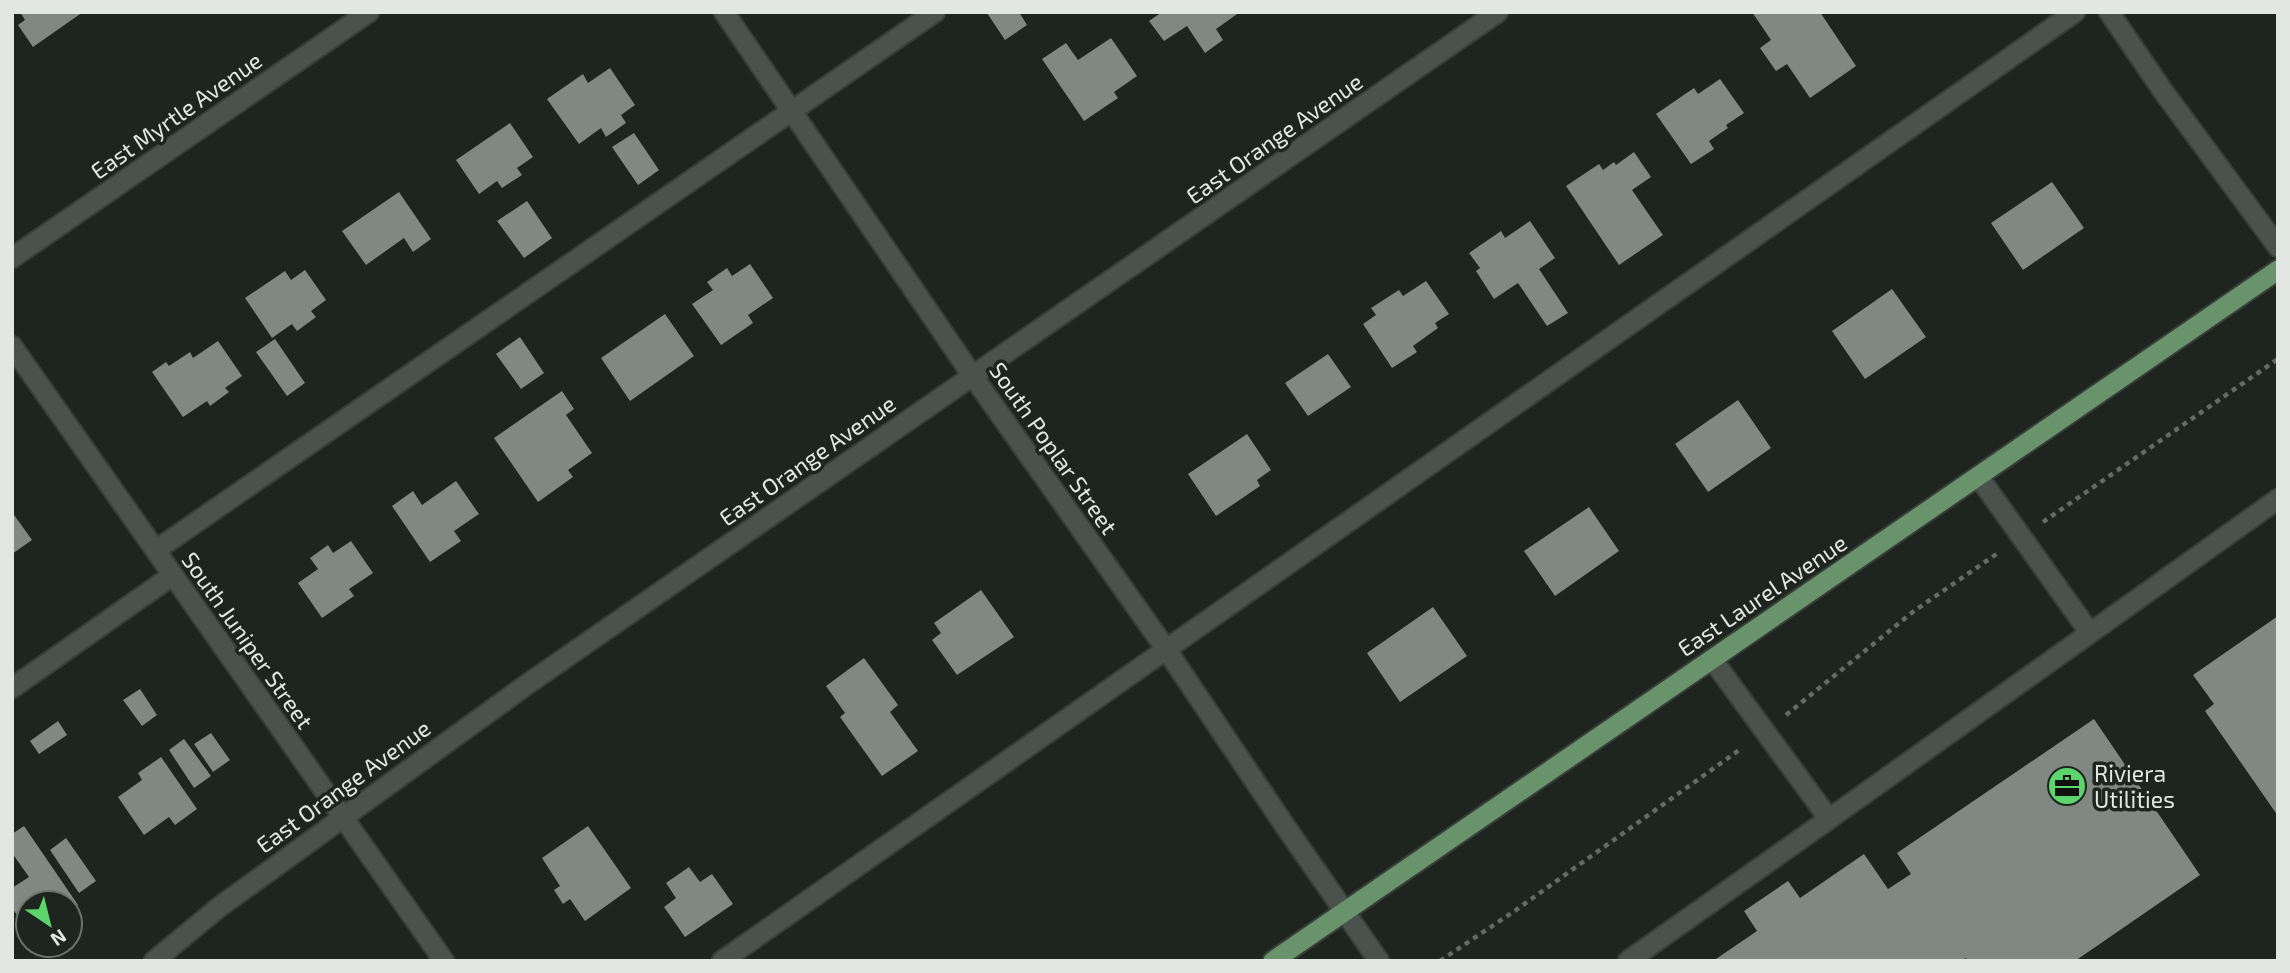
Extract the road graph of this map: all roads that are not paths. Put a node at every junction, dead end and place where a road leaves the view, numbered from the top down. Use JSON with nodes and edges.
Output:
{"nodes":[{"id":1,"x":369,"y":12,"type":"edge"},
{"id":2,"x":724,"y":12,"type":"edge"},
{"id":3,"x":935,"y":12,"type":"edge"},
{"id":4,"x":1498,"y":12,"type":"edge"},
{"id":5,"x":2075,"y":12,"type":"edge"},
{"id":6,"x":2109,"y":12,"type":"edge"},
{"id":7,"x":792,"y":111,"type":"junction"},
{"id":8,"x":2278,"y":247,"type":"edge"},
{"id":9,"x":12,"y":258,"type":"edge"},
{"id":10,"x":2278,"y":270,"type":"edge"},
{"id":11,"x":12,"y":346,"type":"edge"},
{"id":12,"x":972,"y":375,"type":"junction"},
{"id":13,"x":1978,"y":476,"type":"junction"},
{"id":14,"x":2278,"y":499,"type":"edge"},
{"id":15,"x":156,"y":551,"type":"junction"},
{"id":16,"x":173,"y":575,"type":"junction"},
{"id":17,"x":2090,"y":633,"type":"junction"},
{"id":18,"x":1166,"y":649,"type":"junction"},
{"id":19,"x":1712,"y":659,"type":"junction"},
{"id":20,"x":12,"y":688,"type":"edge"},
{"id":21,"x":343,"y":816,"type":"junction"},
{"id":22,"x":1829,"y":819,"type":"junction"},
{"id":23,"x":1346,"y":910,"type":"junction"},
{"id":24,"x":154,"y":961,"type":"edge"},
{"id":25,"x":444,"y":961,"type":"edge"},
{"id":26,"x":722,"y":961,"type":"edge"},
{"id":27,"x":1273,"y":961,"type":"edge"},
{"id":28,"x":1379,"y":961,"type":"edge"},
{"id":29,"x":1628,"y":961,"type":"edge"}],
"edges":[{"from":1,"to":9,"type":"street","name":"East Myrtle Avenue"},
{"from":2,"to":7,"type":"street","name":"South Poplar Street"},
{"from":3,"to":7,"type":"street"},
{"from":4,"to":12,"type":"street","name":"East Orange Avenue"},
{"from":5,"to":18,"type":"street"},
{"from":6,"to":8,"type":"street"},
{"from":7,"to":12,"type":"street","name":"South Poplar Street"},
{"from":7,"to":15,"type":"street"},
{"from":10,"to":13,"type":"main road","name":"East Laurel Avenue"},
{"from":11,"to":15,"type":"street","name":"South Juniper Street"},
{"from":12,"to":18,"type":"street","name":"South Poplar Street"},
{"from":12,"to":21,"type":"street","name":"East Orange Avenue"},
{"from":13,"to":17,"type":"street"},
{"from":13,"to":19,"type":"main road","name":"East Laurel Avenue"},
{"from":14,"to":17,"type":"street"},
{"from":15,"to":16,"type":"street","name":"South Juniper Street"},
{"from":16,"to":20,"type":"street"},
{"from":16,"to":21,"type":"street","name":"South Juniper Street"},
{"from":17,"to":22,"type":"street"},
{"from":18,"to":23,"type":"street","name":"South Poplar Street"},
{"from":18,"to":26,"type":"street"},
{"from":19,"to":22,"type":"street"},
{"from":19,"to":23,"type":"main road","name":"East Laurel Avenue"},
{"from":21,"to":24,"type":"street","name":"East Orange Avenue"},
{"from":21,"to":25,"type":"street","name":"South Juniper Street"},
{"from":22,"to":29,"type":"street"},
{"from":23,"to":27,"type":"main road","name":"East Laurel Avenue"},
{"from":23,"to":28,"type":"street","name":"South Poplar Street"}]}
